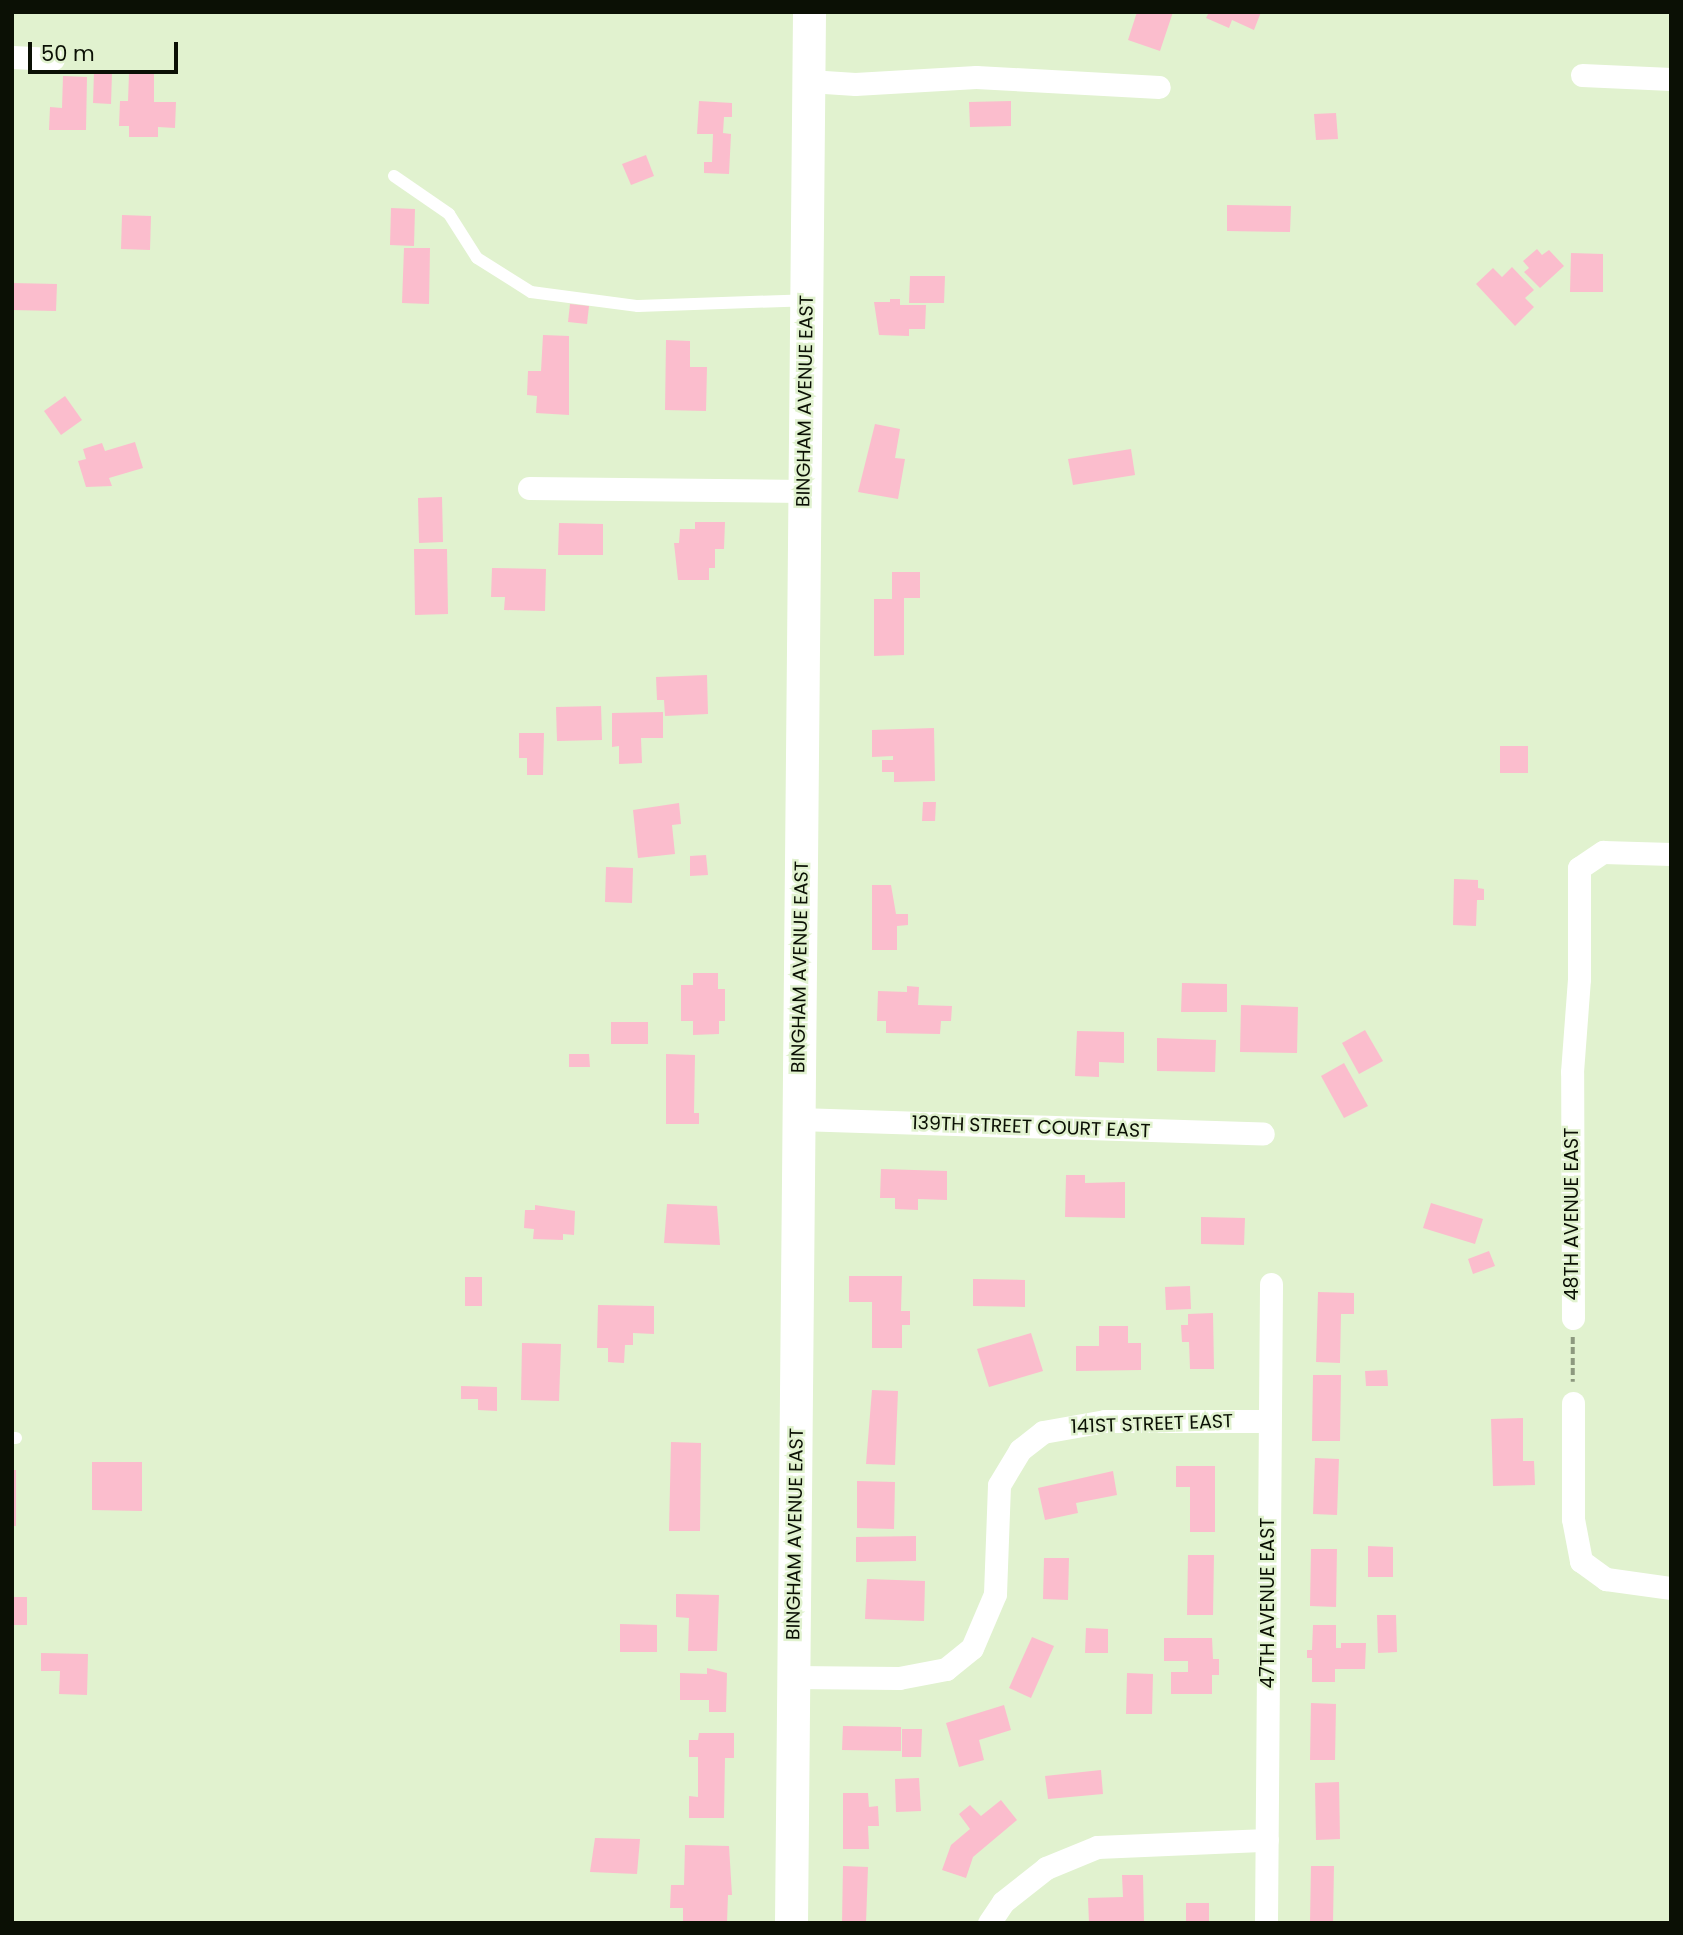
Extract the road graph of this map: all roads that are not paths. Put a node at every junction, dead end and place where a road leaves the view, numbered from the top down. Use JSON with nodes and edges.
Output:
{"nodes":[{"id":1,"x":809,"y":12,"type":"edge"},
{"id":2,"x":12,"y":57,"type":"edge"},
{"id":3,"x":53,"y":59,"type":"dead end"},
{"id":4,"x":1582,"y":75,"type":"dead end"},
{"id":5,"x":1671,"y":79,"type":"edge"},
{"id":6,"x":808,"y":81,"type":"junction"},
{"id":7,"x":1160,"y":87,"type":"dead end"},
{"id":8,"x":394,"y":176,"type":"dead end"},
{"id":9,"x":806,"y":300,"type":"junction"},
{"id":10,"x":528,"y":488,"type":"dead end"},
{"id":11,"x":804,"y":491,"type":"junction"},
{"id":12,"x":1671,"y":854,"type":"edge"},
{"id":13,"x":799,"y":1119,"type":"junction"},
{"id":14,"x":1263,"y":1134,"type":"dead end"},
{"id":15,"x":1271,"y":1284,"type":"dead end"},
{"id":16,"x":1573,"y":1318,"type":"road end"},
{"id":17,"x":1573,"y":1403,"type":"road end"},
{"id":18,"x":1268,"y":1421,"type":"junction"},
{"id":19,"x":1671,"y":1588,"type":"edge"},
{"id":20,"x":793,"y":1677,"type":"junction"},
{"id":21,"x":1267,"y":1840,"type":"junction"},
{"id":22,"x":791,"y":1923,"type":"edge"},
{"id":23,"x":989,"y":1923,"type":"edge"},
{"id":24,"x":1266,"y":1923,"type":"edge"}],
"edges":[{"from":1,"to":6,"type":"street","name":"BINGHAM AVENUE EAST"},
{"from":2,"to":3,"type":"street"},
{"from":4,"to":5,"type":"street"},
{"from":6,"to":7,"type":"street"},
{"from":6,"to":9,"type":"street","name":"BINGHAM AVENUE EAST"},
{"from":8,"to":9,"type":"lane"},
{"from":9,"to":11,"type":"street","name":"BINGHAM AVENUE EAST"},
{"from":10,"to":11,"type":"street"},
{"from":11,"to":13,"type":"street","name":"BINGHAM AVENUE EAST"},
{"from":12,"to":16,"type":"street","name":"48TH AVENUE EAST"},
{"from":13,"to":14,"type":"street","name":"139TH STREET COURT EAST"},
{"from":13,"to":20,"type":"street","name":"BINGHAM AVENUE EAST"},
{"from":15,"to":18,"type":"street","name":"47TH AVENUE EAST"},
{"from":17,"to":19,"type":"street"},
{"from":18,"to":20,"type":"street","name":"141ST STREET EAST"},
{"from":18,"to":21,"type":"street","name":"47TH AVENUE EAST"},
{"from":20,"to":22,"type":"street","name":"BINGHAM AVENUE EAST"},
{"from":21,"to":23,"type":"street"},
{"from":21,"to":24,"type":"street","name":"47TH AVENUE EAST"}]}
